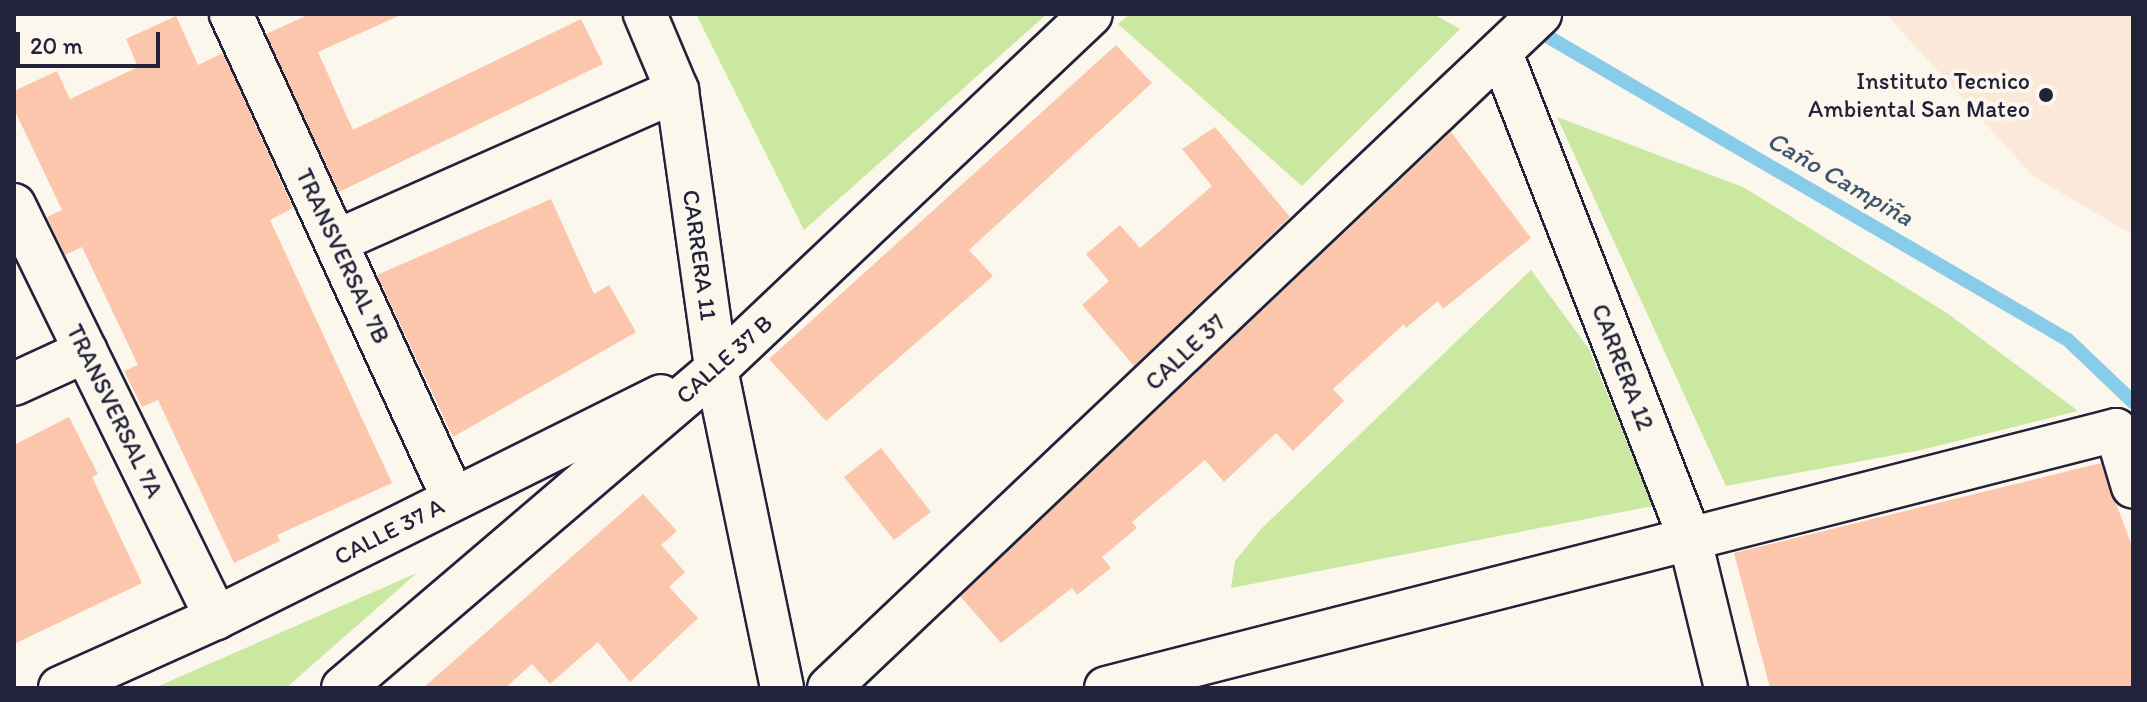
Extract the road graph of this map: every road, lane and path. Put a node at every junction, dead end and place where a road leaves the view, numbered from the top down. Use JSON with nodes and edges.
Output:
{"nodes":[{"id":1,"x":231,"y":14,"type":"edge"},
{"id":2,"x":645,"y":14,"type":"edge"},
{"id":3,"x":1091,"y":14,"type":"edge"},
{"id":4,"x":1518,"y":36,"type":"edge"},
{"id":5,"x":677,"y":90,"type":"junction"},
{"id":6,"x":14,"y":205,"type":"edge"},
{"id":7,"x":337,"y":241,"type":"junction"},
{"id":8,"x":86,"y":351,"type":"junction"},
{"id":9,"x":716,"y":369,"type":"junction"},
{"id":10,"x":14,"y":384,"type":"edge"},
{"id":11,"x":2133,"y":487,"type":"edge"},
{"id":12,"x":453,"y":498,"type":"junction"},
{"id":13,"x":1689,"y":536,"type":"junction"},
{"id":14,"x":216,"y":618,"type":"junction"},
{"id":15,"x":60,"y":688,"type":"edge"},
{"id":16,"x":343,"y":688,"type":"edge"},
{"id":17,"x":782,"y":688,"type":"edge"},
{"id":18,"x":829,"y":688,"type":"edge"},
{"id":19,"x":1106,"y":688,"type":"edge"},
{"id":20,"x":1726,"y":688,"type":"edge"}],
"edges":[{"from":1,"to":7,"type":"street","name":"TRANSVERSAL 7B"},
{"from":2,"to":5,"type":"street","name":"CARRERA 11"},
{"from":3,"to":9,"type":"street","name":"CALLE 37 B"},
{"from":4,"to":13,"type":"street","name":"CARRERA 12"},
{"from":4,"to":18,"type":"street","name":"CALLE 37"},
{"from":5,"to":7,"type":"street"},
{"from":5,"to":9,"type":"street","name":"CARRERA 11"},
{"from":6,"to":8,"type":"street","name":"TRANSVERSAL 7A"},
{"from":7,"to":12,"type":"street","name":"TRANSVERSAL 7B"},
{"from":8,"to":10,"type":"street"},
{"from":8,"to":14,"type":"street","name":"TRANSVERSAL 7A"},
{"from":9,"to":12,"type":"street","name":"CALLE 37 A"},
{"from":9,"to":16,"type":"street","name":"CALLE 37 B"},
{"from":9,"to":17,"type":"street","name":"CARRERA 11"},
{"from":11,"to":13,"type":"street"},
{"from":12,"to":14,"type":"street","name":"CALLE 37 A"},
{"from":13,"to":19,"type":"street"},
{"from":13,"to":20,"type":"street","name":"CARRERA 12"},
{"from":14,"to":15,"type":"street","name":"CALLE 37 A"}]}
